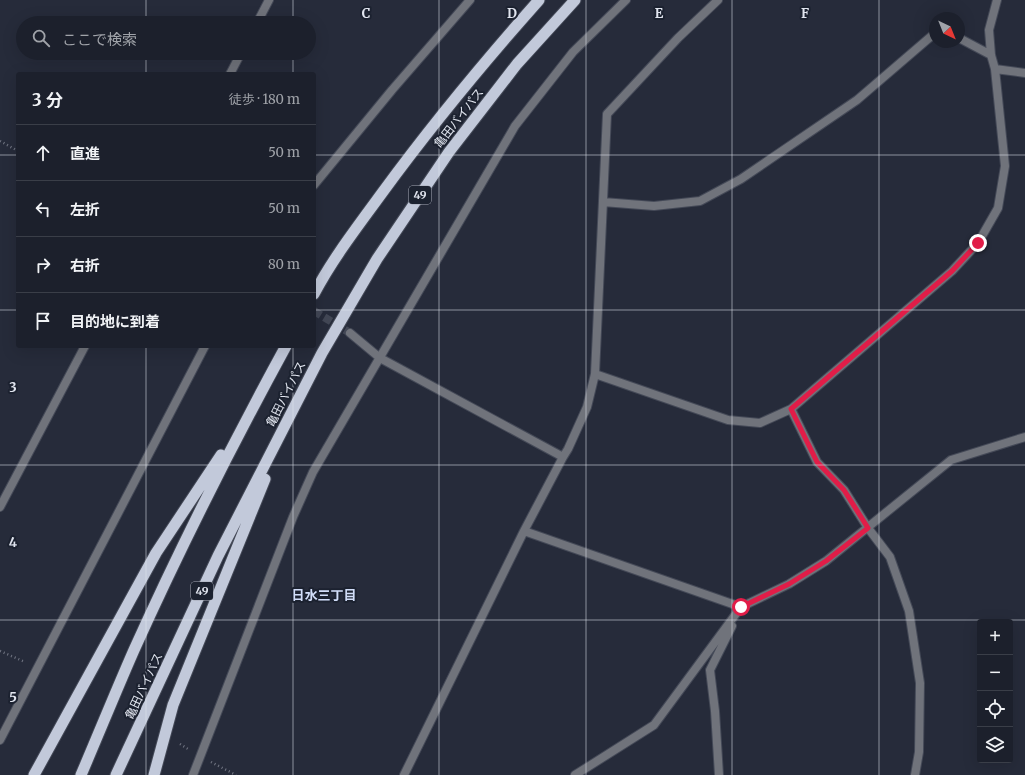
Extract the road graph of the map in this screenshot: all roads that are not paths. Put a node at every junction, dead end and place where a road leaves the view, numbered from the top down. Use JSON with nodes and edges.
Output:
{"nodes":[{"id":1,"x":269,"y":0,"type":"edge"},
{"id":2,"x":470,"y":0,"type":"edge"},
{"id":3,"x":539,"y":0,"type":"edge"},
{"id":4,"x":575,"y":0,"type":"edge"},
{"id":5,"x":626,"y":0,"type":"edge"},
{"id":6,"x":718,"y":0,"type":"edge"},
{"id":7,"x":997,"y":0,"type":"edge"},
{"id":8,"x":261,"y":16,"type":"edge"},
{"id":9,"x":929,"y":38,"type":"edge"},
{"id":10,"x":965,"y":41,"type":"edge"},
{"id":11,"x":992,"y":54,"type":"junction"},
{"id":12,"x":237,"y":60,"type":"edge"},
{"id":13,"x":995,"y":70,"type":"junction"},
{"id":14,"x":231,"y":72,"type":"edge"},
{"id":15,"x":1025,"y":73,"type":"edge"},
{"id":16,"x":316,"y":183,"type":"edge"},
{"id":17,"x":603,"y":202,"type":"junction"},
{"id":18,"x":316,"y":291,"type":"edge"},
{"id":19,"x":350,"y":333,"type":"tunnel mouth"},
{"id":20,"x":84,"y":348,"type":"edge"},
{"id":21,"x":204,"y":348,"type":"edge"},
{"id":22,"x":285,"y":348,"type":"edge"},
{"id":23,"x":380,"y":358,"type":"junction"},
{"id":24,"x":594,"y":374,"type":"junction"},
{"id":25,"x":791,"y":409,"type":"junction"},
{"id":26,"x":293,"y":410,"type":"junction"},
{"id":27,"x":250,"y":412,"type":"junction"},
{"id":28,"x":1025,"y":437,"type":"edge"},
{"id":29,"x":563,"y":457,"type":"junction"},
{"id":30,"x":0,"y":507,"type":"edge"},
{"id":31,"x":868,"y":528,"type":"junction"},
{"id":32,"x":524,"y":531,"type":"junction"},
{"id":33,"x":741,"y":607,"type":"junction"},
{"id":34,"x":0,"y":740,"type":"edge"},
{"id":35,"x":34,"y":775,"type":"edge"},
{"id":36,"x":81,"y":775,"type":"edge"},
{"id":37,"x":116,"y":775,"type":"edge"},
{"id":38,"x":154,"y":775,"type":"edge"},
{"id":39,"x":193,"y":775,"type":"edge"},
{"id":40,"x":404,"y":775,"type":"edge"},
{"id":41,"x":575,"y":775,"type":"edge"},
{"id":42,"x":719,"y":775,"type":"edge"},
{"id":43,"x":915,"y":775,"type":"edge"}],
"edges":[{"from":1,"to":8,"type":"street"},
{"from":2,"to":16,"type":"street"},
{"from":3,"to":18,"type":"highway","name":"亀田バイパス","number":"49"},
{"from":4,"to":26,"type":"highway","name":"亀田バイパス","number":"49"},
{"from":5,"to":23,"type":"street"},
{"from":6,"to":17,"type":"street"},
{"from":7,"to":11,"type":"street"},
{"from":9,"to":17,"type":"street"},
{"from":10,"to":11,"type":"street"},
{"from":11,"to":13,"type":"street"},
{"from":12,"to":14,"type":"street"},
{"from":13,"to":15,"type":"street"},
{"from":13,"to":25,"type":"street"},
{"from":17,"to":24,"type":"street"},
{"from":19,"to":23,"type":"street"},
{"from":20,"to":30,"type":"street"},
{"from":21,"to":34,"type":"street"},
{"from":22,"to":27,"type":"highway","name":"亀田バイパス"},
{"from":23,"to":29,"type":"street"},
{"from":23,"to":39,"type":"street"},
{"from":24,"to":25,"type":"street"},
{"from":24,"to":29,"type":"street"},
{"from":25,"to":31,"type":"street"},
{"from":26,"to":37,"type":"highway","name":"亀田バイパス","number":"49"},
{"from":26,"to":38,"type":"highway"},
{"from":27,"to":35,"type":"highway"},
{"from":27,"to":36,"type":"highway","name":"亀田バイパス"},
{"from":28,"to":31,"type":"street"},
{"from":29,"to":32,"type":"street"},
{"from":31,"to":33,"type":"street"},
{"from":31,"to":43,"type":"street"},
{"from":32,"to":33,"type":"street"},
{"from":32,"to":40,"type":"street"},
{"from":33,"to":41,"type":"street"},
{"from":33,"to":42,"type":"street"}]}
